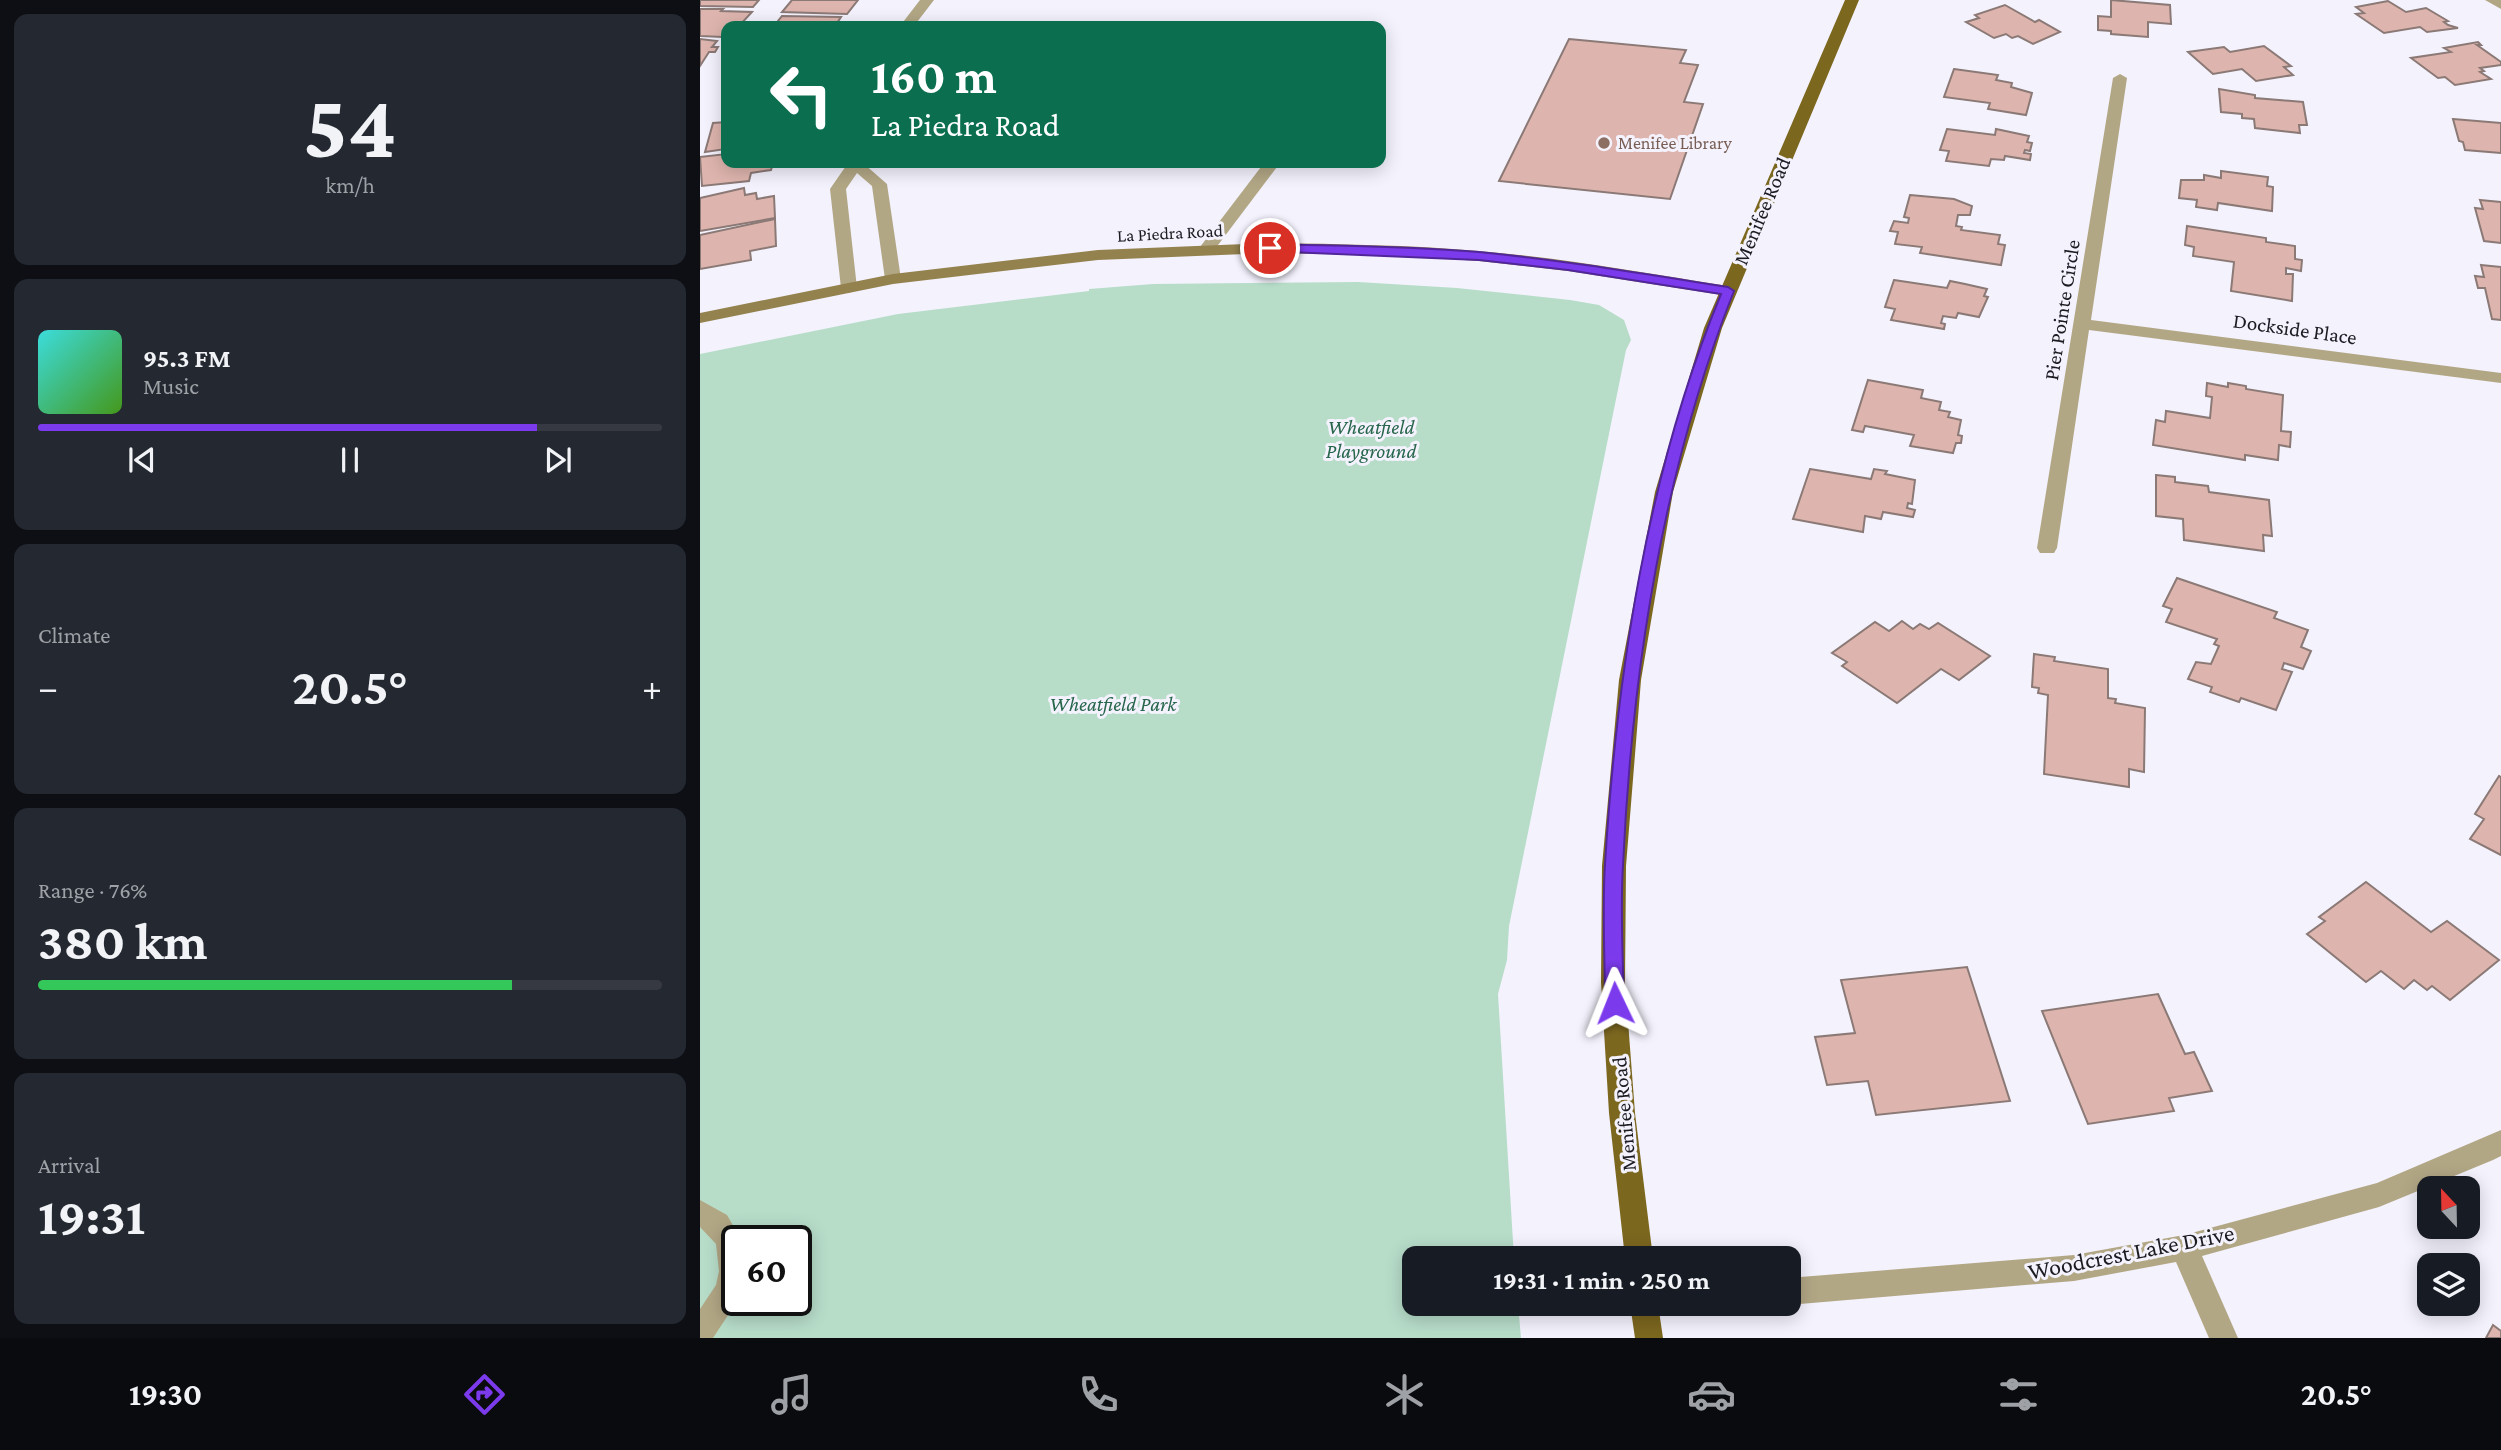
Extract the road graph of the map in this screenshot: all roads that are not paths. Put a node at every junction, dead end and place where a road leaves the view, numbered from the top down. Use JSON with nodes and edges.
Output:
{"nodes":[{"id":1,"x":927,"y":0,"type":"edge"},
{"id":2,"x":1852,"y":0,"type":"edge"},
{"id":3,"x":2492,"y":0,"type":"edge"},
{"id":4,"x":2501,"y":5,"type":"edge"},
{"id":5,"x":911,"y":21,"type":"edge"},
{"id":6,"x":2120,"y":78,"type":"dead end"},
{"id":7,"x":852,"y":168,"type":"edge"},
{"id":8,"x":860,"y":168,"type":"edge"},
{"id":9,"x":1268,"y":168,"type":"edge"},
{"id":10,"x":1206,"y":250,"type":"junction"},
{"id":11,"x":893,"y":279,"type":"junction"},
{"id":12,"x":849,"y":288,"type":"junction"},
{"id":13,"x":1728,"y":291,"type":"junction"},
{"id":14,"x":700,"y":318,"type":"edge"},
{"id":15,"x":2084,"y":324,"type":"junction"},
{"id":16,"x":2501,"y":378,"type":"edge"},
{"id":17,"x":2047,"y":548,"type":"dead end"},
{"id":18,"x":2501,"y":1142,"type":"edge"},
{"id":19,"x":700,"y":1213,"type":"edge"},
{"id":20,"x":1638,"y":1246,"type":"edge"},
{"id":21,"x":2184,"y":1248,"type":"junction"},
{"id":22,"x":1801,"y":1291,"type":"edge"},
{"id":23,"x":1646,"y":1316,"type":"edge"},
{"id":24,"x":700,"y":1332,"type":"edge"},
{"id":25,"x":1649,"y":1338,"type":"edge"},
{"id":26,"x":2224,"y":1338,"type":"edge"}],
"edges":[{"from":1,"to":5,"type":"street"},
{"from":2,"to":13,"type":"main road","name":"Menifee Road"},
{"from":3,"to":4,"type":"street"},
{"from":6,"to":15,"type":"street","name":"Pier Pointe Circle"},
{"from":7,"to":12,"type":"street"},
{"from":8,"to":11,"type":"street"},
{"from":9,"to":10,"type":"street"},
{"from":10,"to":11,"type":"street","name":"La Piedra Road"},
{"from":10,"to":13,"type":"street","name":"La Piedra Road"},
{"from":11,"to":12,"type":"street","name":"La Piedra Road"},
{"from":12,"to":14,"type":"street","name":"La Piedra Road"},
{"from":13,"to":20,"type":"main road","name":"Menifee Road"},
{"from":15,"to":16,"type":"street","name":"Dockside Place"},
{"from":15,"to":17,"type":"street","name":"Pier Pointe Circle"},
{"from":18,"to":21,"type":"street","name":"Woodcrest Lake Drive"},
{"from":19,"to":24,"type":"street"},
{"from":21,"to":22,"type":"street","name":"Woodcrest Lake Drive"},
{"from":21,"to":26,"type":"street"},
{"from":23,"to":25,"type":"main road"}]}
